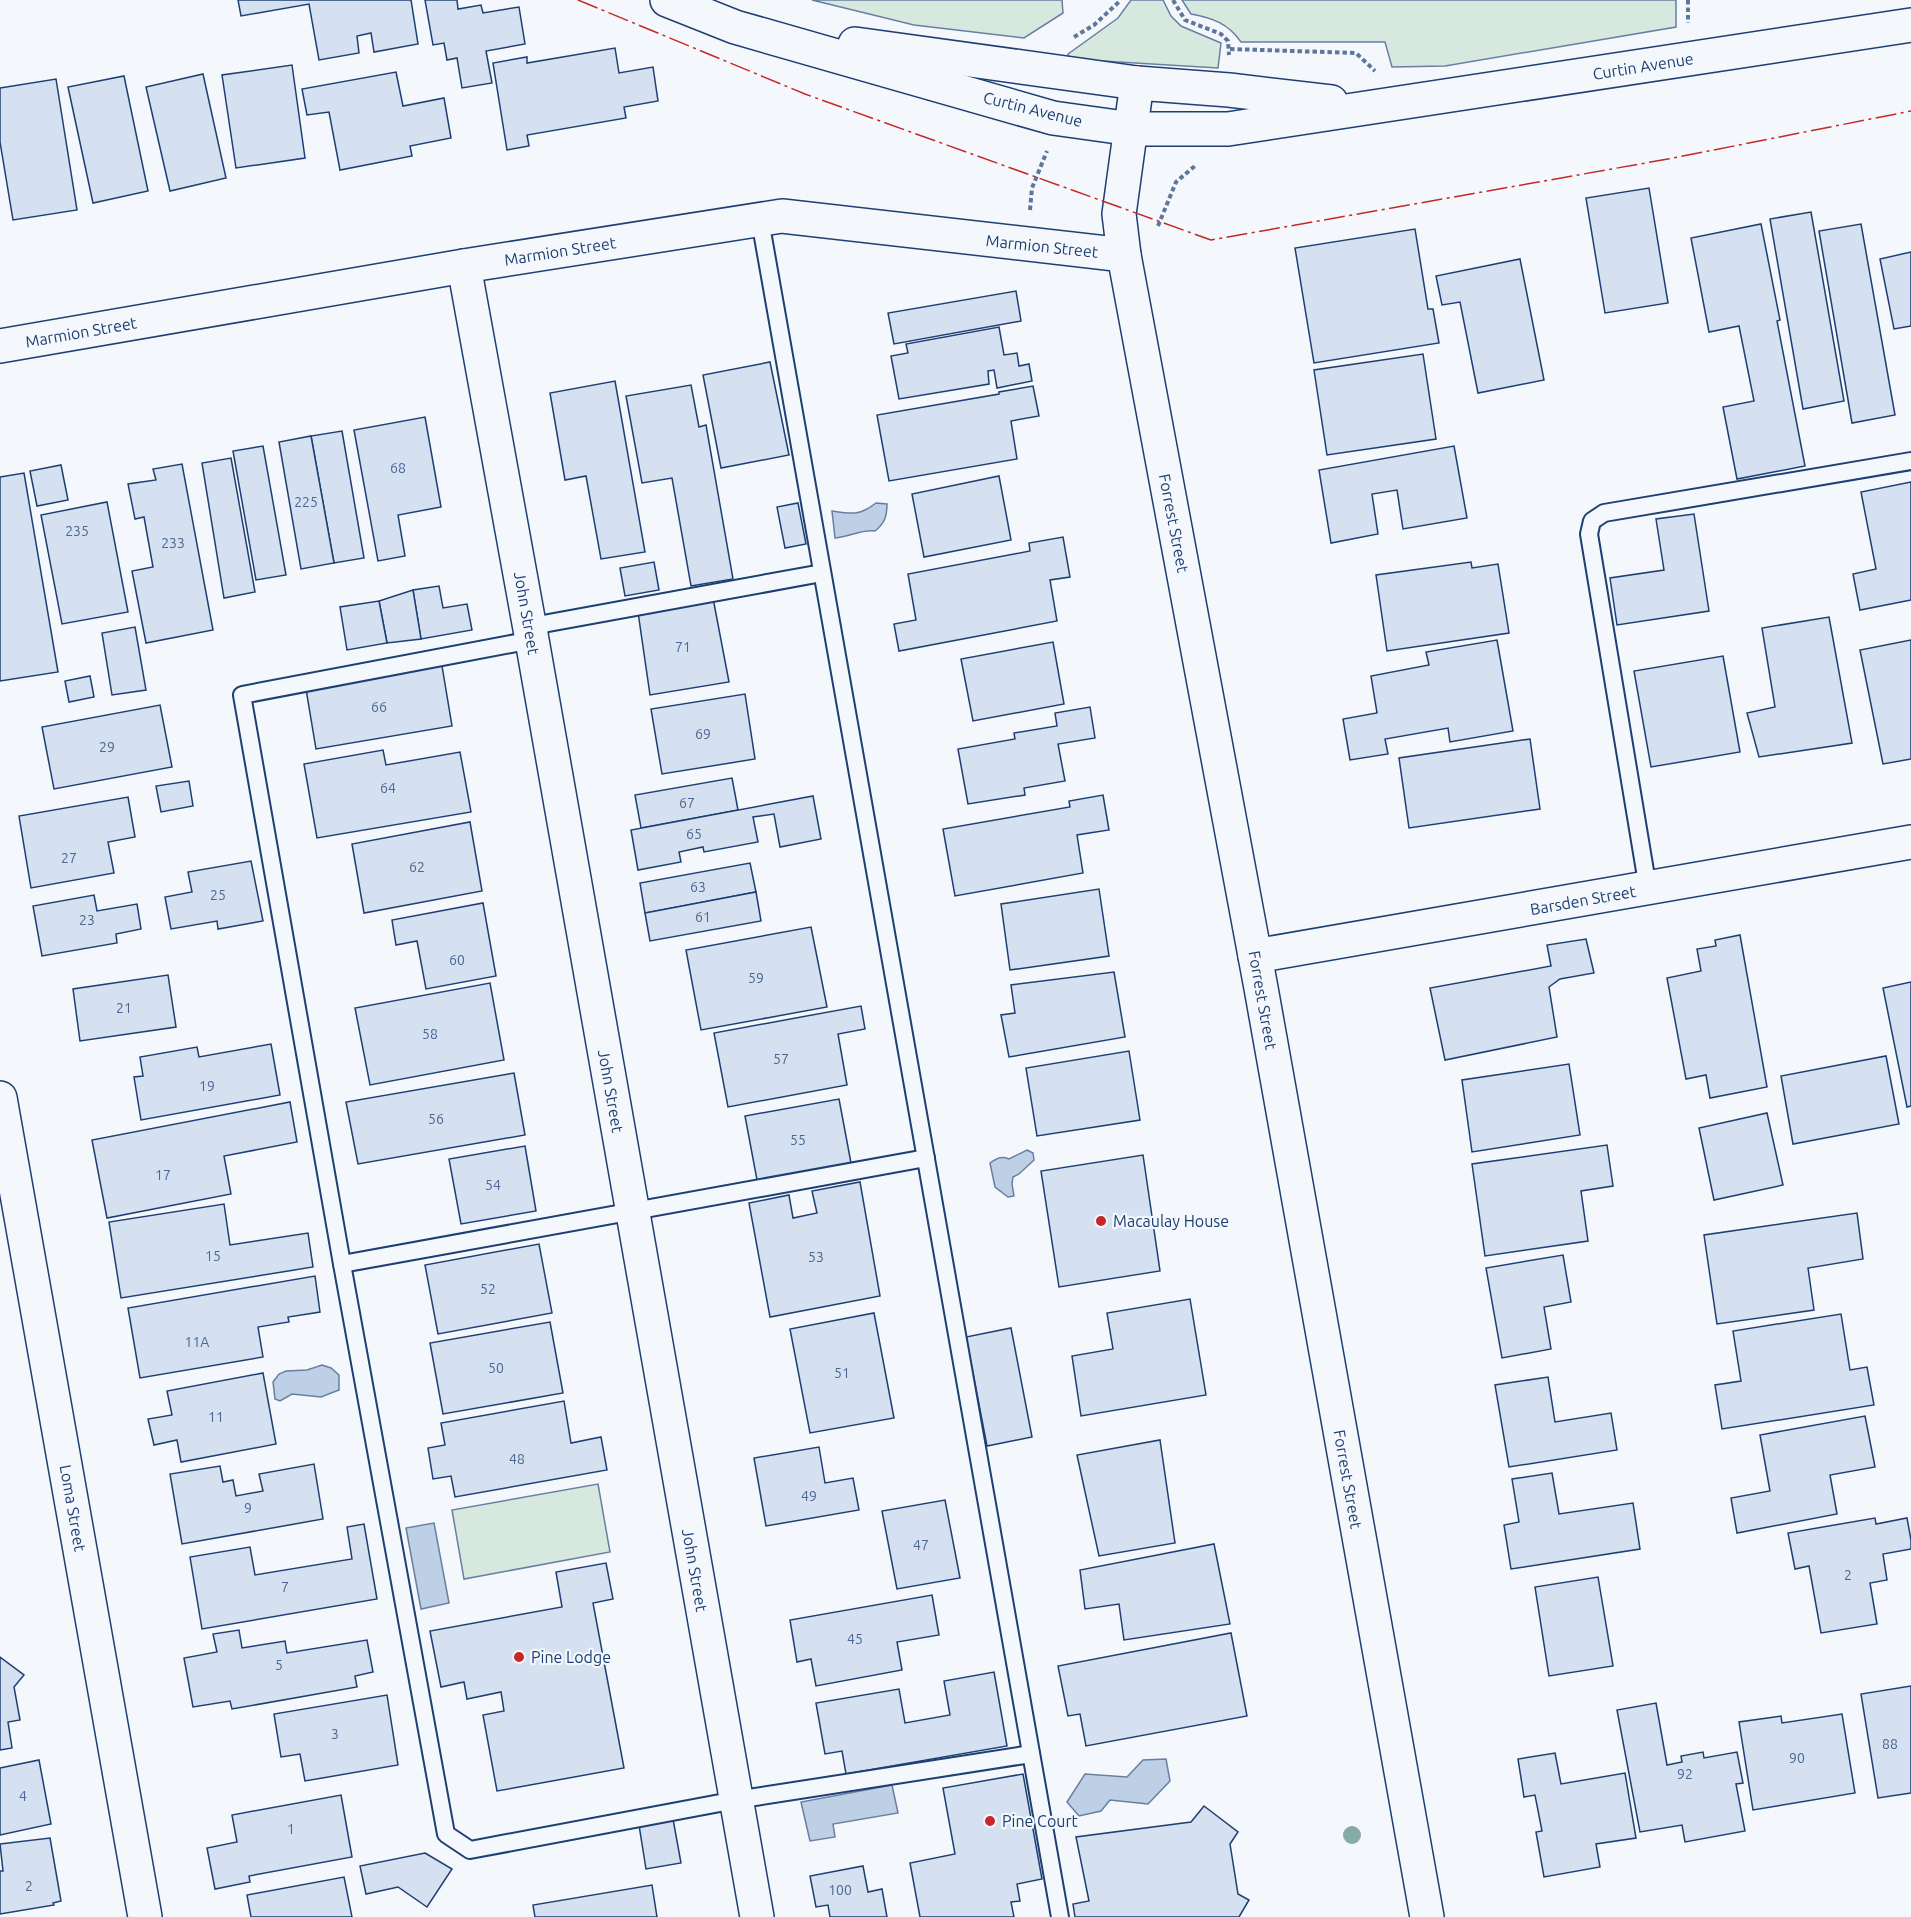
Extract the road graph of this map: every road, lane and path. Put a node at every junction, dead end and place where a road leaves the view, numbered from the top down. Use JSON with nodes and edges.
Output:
{"nodes":[{"id":1,"x":667,"y":0,"type":"edge"},
{"id":2,"x":1121,"y":0,"type":"edge"},
{"id":3,"x":1173,"y":0,"type":"edge"},
{"id":4,"x":1911,"y":25,"type":"edge"},
{"id":5,"x":735,"y":27,"type":"junction"},
{"id":6,"x":1057,"y":72,"type":"junction"},
{"id":7,"x":1137,"y":83,"type":"junction"},
{"id":8,"x":1407,"y":102,"type":"junction"},
{"id":9,"x":1374,"y":106,"type":"junction"},
{"id":10,"x":1132,"y":129,"type":"junction"},
{"id":11,"x":1050,"y":142,"type":"dead end"},
{"id":12,"x":760,"y":220,"type":"junction"},
{"id":13,"x":1026,"y":244,"type":"junction"},
{"id":14,"x":1124,"y":255,"type":"junction"},
{"id":15,"x":464,"y":266,"type":"junction"},
{"id":16,"x":0,"y":346,"type":"edge"},
{"id":17,"x":1911,"y":461,"type":"edge"},
{"id":18,"x":822,"y":573,"type":"junction"},
{"id":19,"x":532,"y":640,"type":"junction"},
{"id":20,"x":1911,"y":842,"type":"edge"},
{"id":21,"x":1648,"y":889,"type":"junction"},
{"id":22,"x":1255,"y":956,"type":"junction"},
{"id":23,"x":0,"y":1098,"type":"edge"},
{"id":24,"x":926,"y":1158,"type":"junction"},
{"id":25,"x":632,"y":1212,"type":"junction"},
{"id":26,"x":342,"y":1264,"type":"junction"},
{"id":27,"x":1031,"y":1754,"type":"junction"},
{"id":28,"x":736,"y":1800,"type":"junction"},
{"id":29,"x":145,"y":1917,"type":"edge"},
{"id":30,"x":757,"y":1917,"type":"edge"},
{"id":31,"x":1060,"y":1917,"type":"edge"},
{"id":32,"x":1427,"y":1917,"type":"edge"}],
"edges":[{"from":1,"to":5,"type":"street","name":"Curtin Avenue"},
{"from":2,"to":6,"type":"path"},
{"from":3,"to":8,"type":"path"},
{"from":4,"to":8,"type":"street","name":"Curtin Avenue"},
{"from":5,"to":6,"type":"street","name":"Curtin Avenue"},
{"from":5,"to":10,"type":"street","name":"Curtin Avenue"},
{"from":6,"to":7,"type":"street","name":"Curtin Avenue"},
{"from":7,"to":9,"type":"street","name":"Curtin Avenue"},
{"from":7,"to":10,"type":"street","name":"Forrest Street"},
{"from":8,"to":9,"type":"street","name":"Curtin Avenue"},
{"from":9,"to":10,"type":"street","name":"Curtin Avenue"},
{"from":10,"to":14,"type":"street","name":"Forrest Street"},
{"from":11,"to":13,"type":"path"},
{"from":12,"to":13,"type":"street","name":"Marmion Street"},
{"from":12,"to":15,"type":"street","name":"Marmion Street"},
{"from":12,"to":18,"type":"lane"},
{"from":13,"to":14,"type":"street","name":"Marmion Street"},
{"from":14,"to":22,"type":"street","name":"Forrest Street"},
{"from":15,"to":16,"type":"street","name":"Marmion Street"},
{"from":15,"to":19,"type":"street","name":"John Street"},
{"from":17,"to":21,"type":"lane"},
{"from":18,"to":19,"type":"lane"},
{"from":18,"to":24,"type":"lane"},
{"from":19,"to":25,"type":"street","name":"John Street"},
{"from":19,"to":26,"type":"lane"},
{"from":20,"to":21,"type":"street","name":"Barsden Street"},
{"from":21,"to":22,"type":"street","name":"Barsden Street"},
{"from":22,"to":32,"type":"street","name":"Forrest Street"},
{"from":23,"to":29,"type":"street","name":"Loma Street"},
{"from":24,"to":25,"type":"lane"},
{"from":24,"to":27,"type":"lane"},
{"from":25,"to":26,"type":"lane"},
{"from":25,"to":28,"type":"street","name":"John Street"},
{"from":26,"to":28,"type":"lane"},
{"from":27,"to":28,"type":"lane"},
{"from":27,"to":31,"type":"lane"},
{"from":28,"to":30,"type":"street","name":"John Street"}]}
